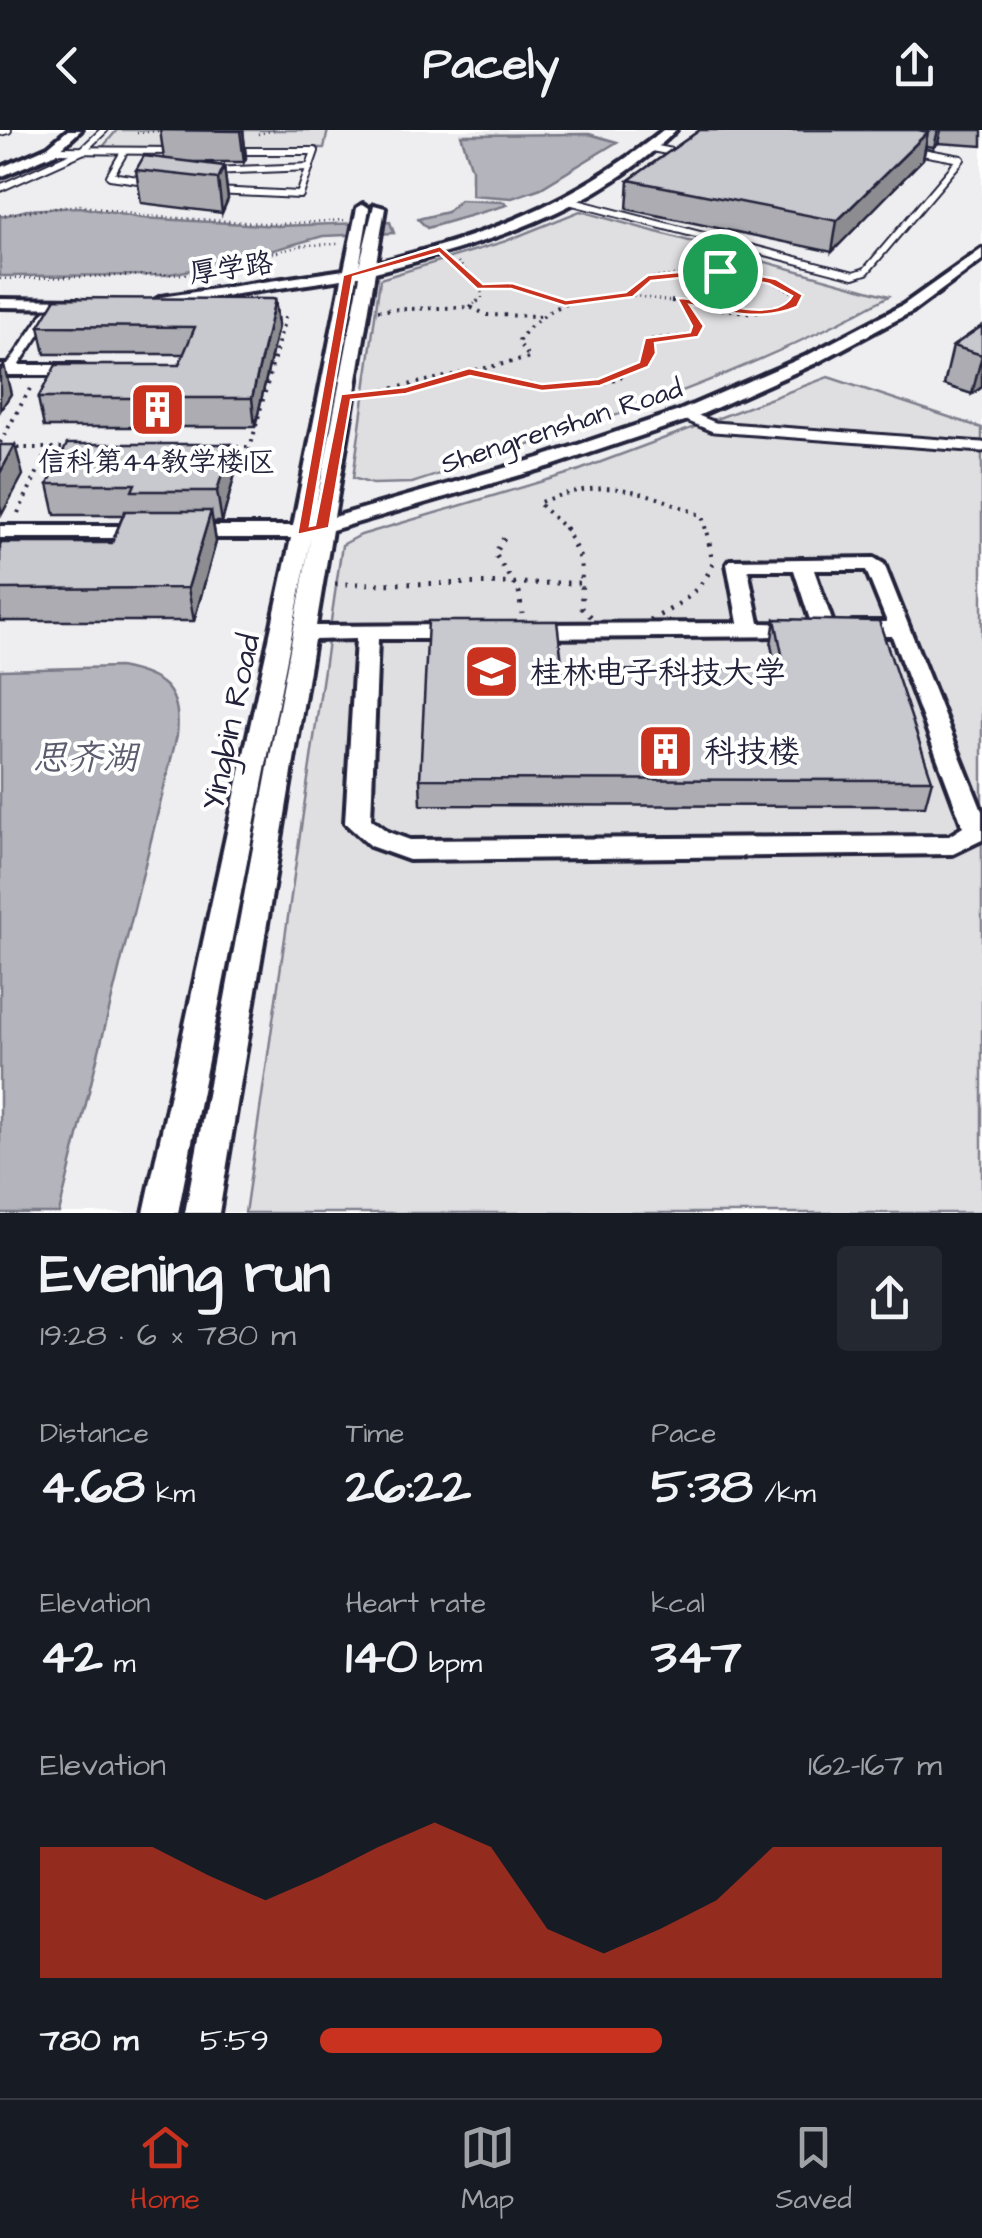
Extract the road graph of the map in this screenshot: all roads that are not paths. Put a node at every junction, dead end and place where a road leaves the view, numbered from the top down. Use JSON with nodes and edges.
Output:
{"nodes":[{"id":1,"x":8,"y":130,"type":"edge"},
{"id":2,"x":75,"y":130,"type":"edge"},
{"id":3,"x":104,"y":130,"type":"edge"},
{"id":4,"x":670,"y":130,"type":"edge"},
{"id":5,"x":0,"y":132,"type":"edge"},
{"id":6,"x":652,"y":148,"type":"junction"},
{"id":7,"x":907,"y":149,"type":"edge"},
{"id":8,"x":52,"y":150,"type":"junction"},
{"id":9,"x":190,"y":151,"type":"dead end"},
{"id":10,"x":224,"y":151,"type":"edge"},
{"id":11,"x":82,"y":152,"type":"junction"},
{"id":12,"x":124,"y":152,"type":"junction"},
{"id":13,"x":120,"y":163,"type":"junction"},
{"id":14,"x":136,"y":164,"type":"edge"},
{"id":15,"x":677,"y":164,"type":"edge"},
{"id":16,"x":310,"y":167,"type":"junction"},
{"id":17,"x":200,"y":171,"type":"edge"},
{"id":18,"x":0,"y":173,"type":"edge"},
{"id":19,"x":166,"y":184,"type":"edge"},
{"id":20,"x":0,"y":188,"type":"edge"},
{"id":21,"x":204,"y":189,"type":"edge"},
{"id":22,"x":569,"y":202,"type":"junction"},
{"id":23,"x":379,"y":208,"type":"dead end"},
{"id":24,"x":982,"y":253,"type":"edge"},
{"id":25,"x":358,"y":273,"type":"junction"},
{"id":26,"x":0,"y":303,"type":"edge"},
{"id":27,"x":54,"y":304,"type":"junction"},
{"id":28,"x":104,"y":304,"type":"edge"},
{"id":29,"x":137,"y":304,"type":"edge"},
{"id":30,"x":5,"y":370,"type":"edge"},
{"id":31,"x":93,"y":370,"type":"edge"},
{"id":32,"x":685,"y":415,"type":"junction"},
{"id":33,"x":982,"y":447,"type":"edge"},
{"id":34,"x":312,"y":530,"type":"junction"},
{"id":35,"x":4,"y":532,"type":"edge"},
{"id":36,"x":802,"y":564,"type":"junction"},
{"id":37,"x":900,"y":628,"type":"junction"},
{"id":38,"x":824,"y":629,"type":"junction"},
{"id":39,"x":750,"y":630,"type":"junction"},
{"id":40,"x":368,"y":632,"type":"junction"},
{"id":41,"x":304,"y":633,"type":"junction"},
{"id":42,"x":161,"y":1213,"type":"edge"},
{"id":43,"x":202,"y":1213,"type":"edge"}],
"edges":[{"from":1,"to":5,"type":"lane"},
{"from":2,"to":8,"type":"street"},
{"from":3,"to":11,"type":"lane"},
{"from":4,"to":6,"type":"street","name":"厚学路"},
{"from":6,"to":15,"type":"lane"},
{"from":6,"to":22,"type":"street","name":"厚学路"},
{"from":7,"to":22,"type":"lane"},
{"from":8,"to":11,"type":"lane"},
{"from":8,"to":18,"type":"street"},
{"from":9,"to":12,"type":"lane"},
{"from":10,"to":16,"type":"lane"},
{"from":11,"to":12,"type":"lane"},
{"from":11,"to":20,"type":"lane"},
{"from":12,"to":13,"type":"lane"},
{"from":13,"to":14,"type":"lane"},
{"from":13,"to":19,"type":"lane"},
{"from":16,"to":17,"type":"lane"},
{"from":16,"to":21,"type":"lane"},
{"from":22,"to":25,"type":"street","name":"厚学路"},
{"from":23,"to":25,"type":"street","name":"Yingbin Road"},
{"from":24,"to":32,"type":"street","name":"Shengrenshan Road"},
{"from":25,"to":29,"type":"street","name":"厚学路"},
{"from":25,"to":34,"type":"street","name":"Yingbin Road"},
{"from":25,"to":34,"type":"street","name":"Yingbin Road"},
{"from":26,"to":27,"type":"street"},
{"from":27,"to":28,"type":"street"},
{"from":27,"to":30,"type":"lane"},
{"from":30,"to":31,"type":"street"},
{"from":32,"to":33,"type":"lane"},
{"from":32,"to":34,"type":"street","name":"Shengrenshan Road"},
{"from":34,"to":35,"type":"street","name":"Shengrenshan Road"},
{"from":34,"to":41,"type":"street","name":"Yingbin Road"},
{"from":34,"to":42,"type":"street","name":"Yingbin Road"},
{"from":36,"to":37,"type":"street"},
{"from":36,"to":38,"type":"street"},
{"from":36,"to":39,"type":"street"},
{"from":37,"to":38,"type":"street"},
{"from":37,"to":40,"type":"street"},
{"from":38,"to":39,"type":"street"},
{"from":39,"to":40,"type":"street"},
{"from":40,"to":41,"type":"street"},
{"from":41,"to":43,"type":"street","name":"Yingbin Road"}]}
